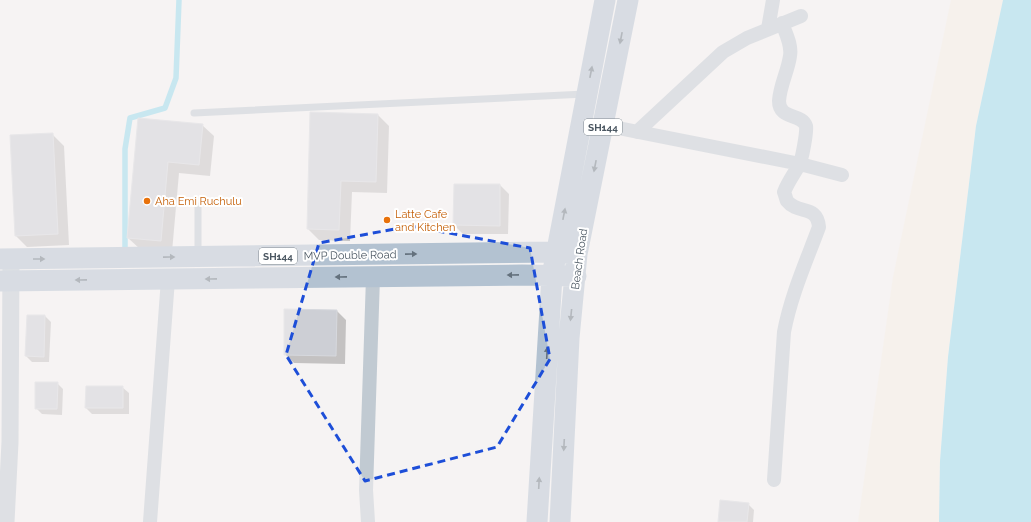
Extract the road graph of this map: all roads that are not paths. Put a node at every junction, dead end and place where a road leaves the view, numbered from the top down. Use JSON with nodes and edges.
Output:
{"nodes":[{"id":1,"x":605,"y":0,"type":"edge"},
{"id":2,"x":628,"y":0,"type":"edge"},
{"id":3,"x":773,"y":0,"type":"edge"},
{"id":4,"x":801,"y":16,"type":"dead end"},
{"id":5,"x":782,"y":24,"type":"junction"},
{"id":6,"x":768,"y":29,"type":"junction"},
{"id":7,"x":587,"y":94,"type":"junction"},
{"id":8,"x":194,"y":113,"type":"dead end"},
{"id":9,"x":603,"y":125,"type":"junction"},
{"id":10,"x":637,"y":132,"type":"junction"},
{"id":11,"x":800,"y":164,"type":"junction"},
{"id":12,"x":842,"y":175,"type":"dead end"},
{"id":13,"x":198,"y":206,"type":"dead end"},
{"id":14,"x":556,"y":252,"type":"junction"},
{"id":15,"x":577,"y":254,"type":"junction"},
{"id":16,"x":198,"y":257,"type":"junction"},
{"id":17,"x":5,"y":259,"type":"edge"},
{"id":18,"x":552,"y":276,"type":"junction"},
{"id":19,"x":576,"y":276,"type":"junction"},
{"id":20,"x":373,"y":277,"type":"junction"},
{"id":21,"x":168,"y":279,"type":"junction"},
{"id":22,"x":6,"y":281,"type":"edge"},
{"id":23,"x":5,"y":442,"type":"edge"},
{"id":24,"x":774,"y":480,"type":"dead end"},
{"id":25,"x":6,"y":522,"type":"edge"},
{"id":26,"x":150,"y":522,"type":"edge"},
{"id":27,"x":368,"y":522,"type":"edge"},
{"id":28,"x":537,"y":522,"type":"edge"},
{"id":29,"x":560,"y":522,"type":"edge"}],
"edges":[{"from":7,"to":1,"type":"main road","name":"Beach Road","number":"SH144","one_way":true},
{"from":2,"to":9,"type":"main road","name":"Beach Road","number":"SH144","one_way":true},
{"from":3,"to":6,"type":"street"},
{"from":4,"to":5,"type":"street"},
{"from":5,"to":6,"type":"street"},
{"from":5,"to":11,"type":"street"},
{"from":6,"to":10,"type":"street"},
{"from":7,"to":8,"type":"lane"},
{"from":14,"to":7,"type":"main road","name":"Beach Road","number":"SH144","one_way":true},
{"from":9,"to":10,"type":"street"},
{"from":9,"to":15,"type":"main road","name":"Beach Road","number":"SH144","one_way":true},
{"from":10,"to":11,"type":"street"},
{"from":11,"to":12,"type":"street"},
{"from":11,"to":24,"type":"street"},
{"from":13,"to":16,"type":"lane"},
{"from":14,"to":15,"type":"main road","number":"SH144"},
{"from":16,"to":14,"type":"main road","name":"MVP Double Road","number":"SH144","one_way":true},
{"from":14,"to":18,"type":"main road","name":"Beach Road","number":"SH144"},
{"from":15,"to":19,"type":"main road","name":"Beach Road","number":"SH144"},
{"from":17,"to":16,"type":"main road","name":"MVP Double Road","number":"SH144","one_way":true},
{"from":17,"to":22,"type":"street"},
{"from":18,"to":19,"type":"main road","number":"SH144"},
{"from":18,"to":20,"type":"main road","name":"MVP Double Road","number":"SH144","one_way":true},
{"from":28,"to":18,"type":"main road","name":"Beach Road","one_way":true},
{"from":19,"to":29,"type":"main road","name":"Beach Road","one_way":true},
{"from":20,"to":21,"type":"main road","name":"MVP Double Road","number":"SH144","one_way":true},
{"from":20,"to":27,"type":"street"},
{"from":21,"to":22,"type":"main road","name":"MVP Double Road","number":"SH144","one_way":true},
{"from":21,"to":26,"type":"street"},
{"from":22,"to":23,"type":"street"},
{"from":23,"to":25,"type":"street"}]}
